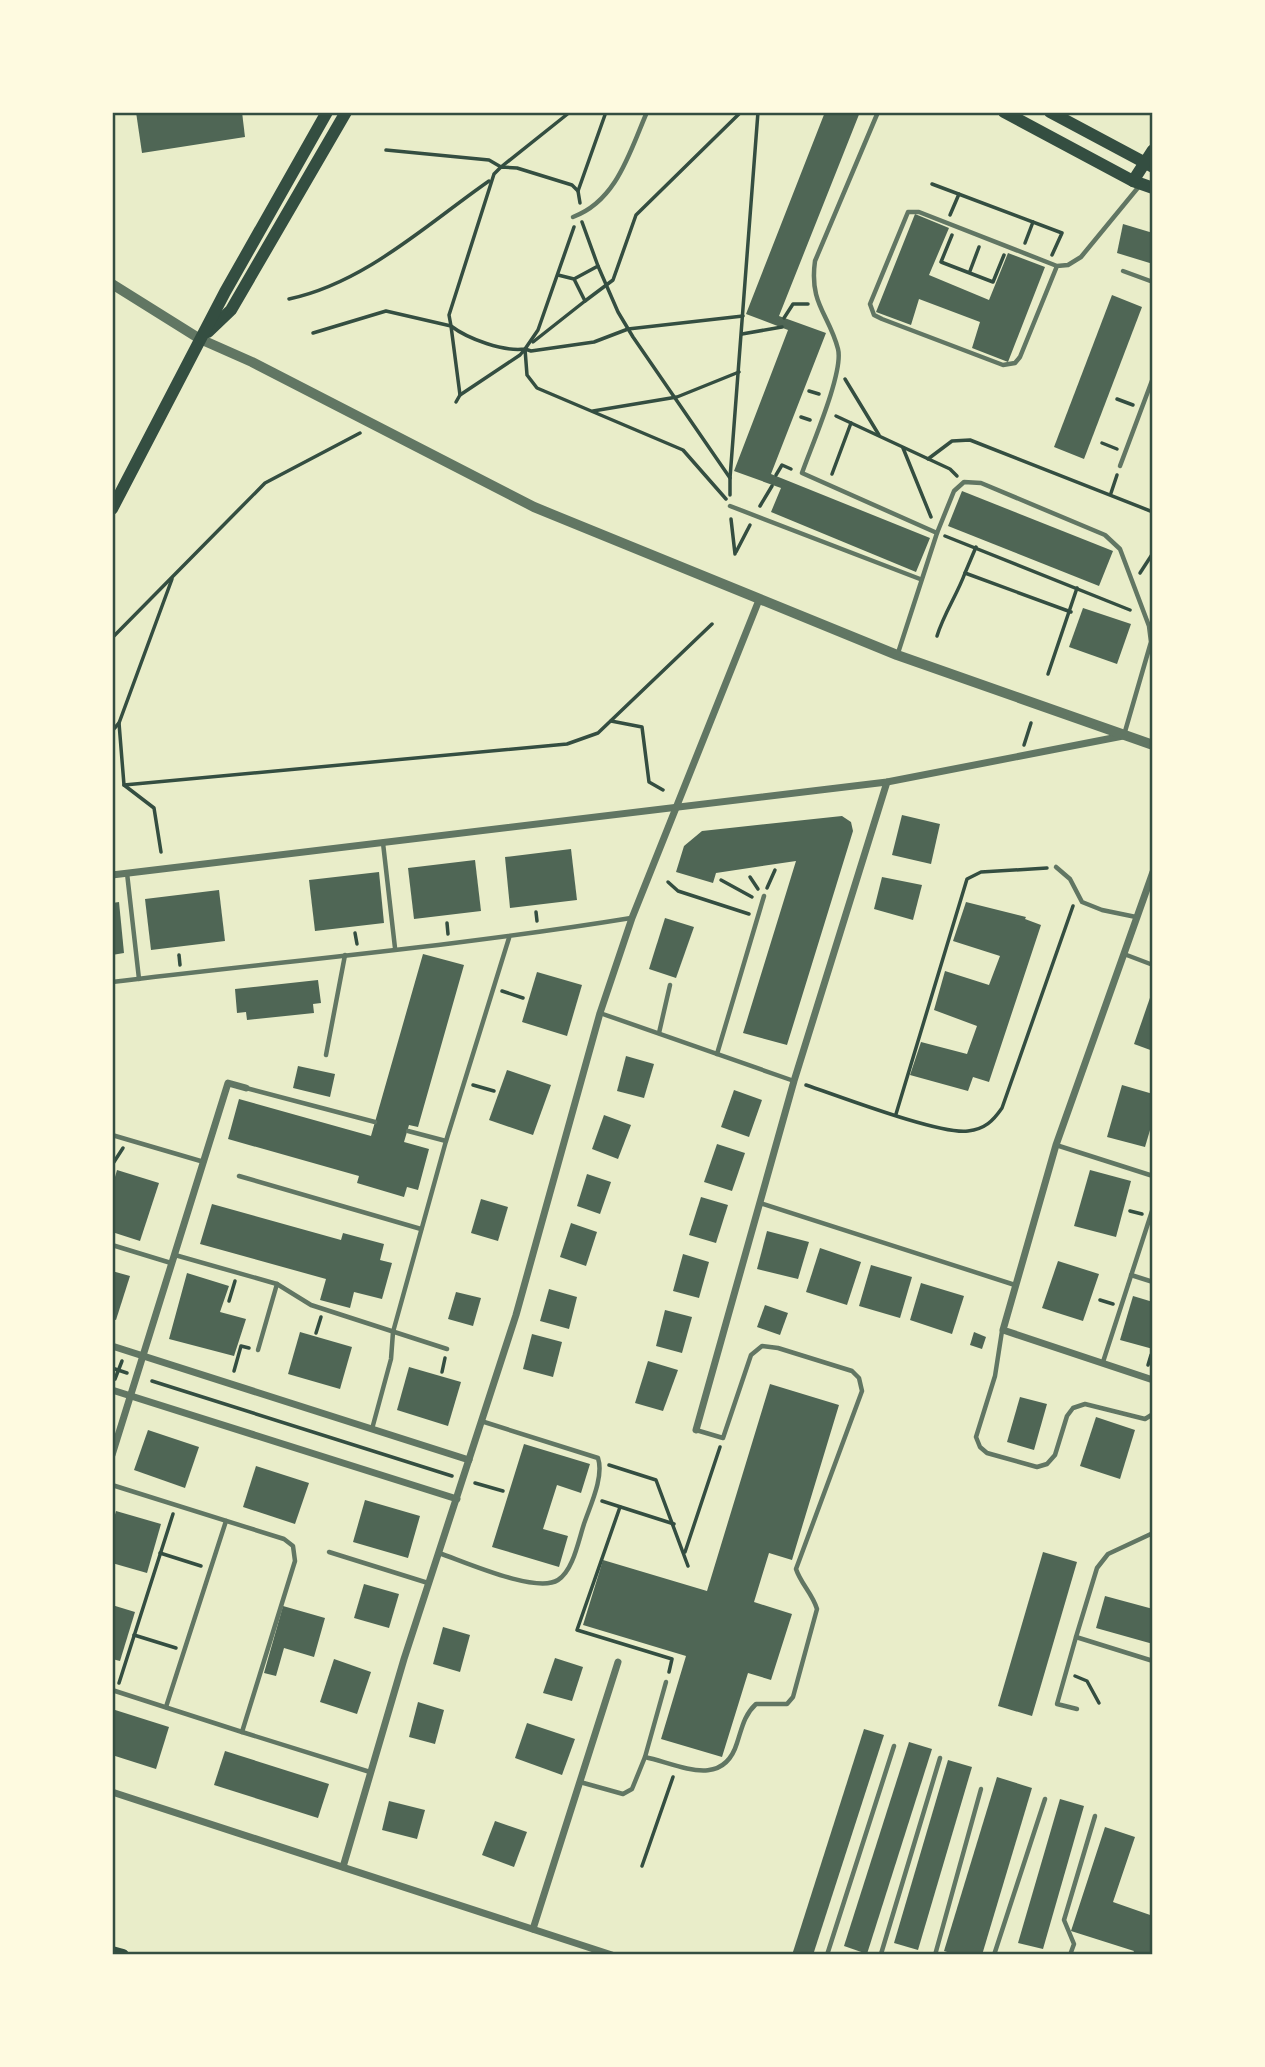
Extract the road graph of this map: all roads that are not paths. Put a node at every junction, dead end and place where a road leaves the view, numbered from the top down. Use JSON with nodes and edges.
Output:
{"nodes":[{"id":1,"x":327,"y":112,"type":"edge"},
{"id":2,"x":346,"y":112,"type":"edge"},
{"id":3,"x":647,"y":112,"type":"edge"},
{"id":4,"x":878,"y":112,"type":"edge"},
{"id":5,"x":1004,"y":112,"type":"edge"},
{"id":6,"x":1050,"y":112,"type":"edge"},
{"id":7,"x":1153,"y":150,"type":"edge"},
{"id":8,"x":1148,"y":165,"type":"edge"},
{"id":9,"x":1143,"y":184,"type":"edge"},
{"id":10,"x":576,"y":216,"type":"road end"},
{"id":11,"x":1057,"y":266,"type":"junction"},
{"id":12,"x":1123,"y":271,"type":"dead end"},
{"id":13,"x":1153,"y":282,"type":"edge"},
{"id":14,"x":112,"y":284,"type":"edge"},
{"id":15,"x":200,"y":339,"type":"junction"},
{"id":16,"x":1153,"y":378,"type":"edge"},
{"id":17,"x":1120,"y":466,"type":"road end"},
{"id":18,"x":730,"y":505,"type":"road end"},
{"id":19,"x":112,"y":509,"type":"edge"},
{"id":20,"x":937,"y":533,"type":"junction"},
{"id":21,"x":920,"y":579,"type":"junction"},
{"id":22,"x":759,"y":600,"type":"junction"},
{"id":23,"x":897,"y":654,"type":"junction"},
{"id":24,"x":1123,"y":736,"type":"junction"},
{"id":25,"x":1153,"y":745,"type":"edge"},
{"id":26,"x":887,"y":782,"type":"junction"},
{"id":27,"x":676,"y":806,"type":"junction"},
{"id":28,"x":383,"y":843,"type":"junction"},
{"id":29,"x":1056,"y":867,"type":"road end"},
{"id":30,"x":1153,"y":872,"type":"edge"},
{"id":31,"x":127,"y":873,"type":"junction"},
{"id":32,"x":112,"y":875,"type":"edge"},
{"id":33,"x":763,"y":899,"type":"road end"},
{"id":34,"x":1137,"y":917,"type":"junction"},
{"id":35,"x":632,"y":918,"type":"junction"},
{"id":36,"x":509,"y":938,"type":"junction"},
{"id":37,"x":395,"y":948,"type":"junction"},
{"id":38,"x":1124,"y":954,"type":"junction"},
{"id":39,"x":345,"y":955,"type":"junction"},
{"id":40,"x":1153,"y":965,"type":"edge"},
{"id":41,"x":139,"y":979,"type":"junction"},
{"id":42,"x":112,"y":982,"type":"edge"},
{"id":43,"x":670,"y":985,"type":"dead end"},
{"id":44,"x":600,"y":1013,"type":"junction"},
{"id":45,"x":659,"y":1033,"type":"junction"},
{"id":46,"x":717,"y":1054,"type":"junction"},
{"id":47,"x":326,"y":1055,"type":"dead end"},
{"id":48,"x":794,"y":1081,"type":"junction"},
{"id":49,"x":246,"y":1088,"type":"joint"},
{"id":50,"x":375,"y":1122,"type":"dead end"},
{"id":51,"x":408,"y":1131,"type":"dead end"},
{"id":52,"x":112,"y":1135,"type":"edge"},
{"id":53,"x":446,"y":1141,"type":"junction"},
{"id":54,"x":1056,"y":1145,"type":"junction"},
{"id":55,"x":204,"y":1162,"type":"junction"},
{"id":56,"x":1153,"y":1175,"type":"edge"},
{"id":57,"x":239,"y":1177,"type":"dead end"},
{"id":58,"x":760,"y":1203,"type":"junction"},
{"id":59,"x":1153,"y":1208,"type":"edge"},
{"id":60,"x":421,"y":1229,"type":"junction"},
{"id":61,"x":112,"y":1245,"type":"edge"},
{"id":62,"x":174,"y":1259,"type":"junction"},
{"id":63,"x":1131,"y":1275,"type":"junction"},
{"id":64,"x":1153,"y":1282,"type":"edge"},
{"id":65,"x":277,"y":1284,"type":"junction"},
{"id":66,"x":1015,"y":1285,"type":"junction"},
{"id":67,"x":1003,"y":1330,"type":"junction"},
{"id":68,"x":393,"y":1332,"type":"junction"},
{"id":69,"x":112,"y":1346,"type":"edge"},
{"id":70,"x":447,"y":1349,"type":"dead end"},
{"id":71,"x":258,"y":1350,"type":"dead end"},
{"id":72,"x":144,"y":1357,"type":"junction"},
{"id":73,"x":1103,"y":1362,"type":"junction"},
{"id":74,"x":1153,"y":1380,"type":"edge"},
{"id":75,"x":112,"y":1390,"type":"edge"},
{"id":76,"x":131,"y":1396,"type":"junction"},
{"id":77,"x":1153,"y":1414,"type":"edge"},
{"id":78,"x":481,"y":1422,"type":"junction"},
{"id":79,"x":372,"y":1430,"type":"junction"},
{"id":80,"x":696,"y":1430,"type":"joint"},
{"id":81,"x":112,"y":1455,"type":"edge"},
{"id":82,"x":469,"y":1460,"type":"junction"},
{"id":83,"x":112,"y":1485,"type":"edge"},
{"id":84,"x":457,"y":1499,"type":"junction"},
{"id":85,"x":226,"y":1521,"type":"junction"},
{"id":86,"x":1153,"y":1533,"type":"edge"},
{"id":87,"x":329,"y":1552,"type":"dead end"},
{"id":88,"x":439,"y":1553,"type":"junction"},
{"id":89,"x":429,"y":1583,"type":"junction"},
{"id":90,"x":1076,"y":1637,"type":"junction"},
{"id":91,"x":1153,"y":1661,"type":"edge"},
{"id":92,"x":618,"y":1662,"type":"dead end"},
{"id":93,"x":666,"y":1682,"type":"road end"},
{"id":94,"x":114,"y":1691,"type":"edge"},
{"id":95,"x":166,"y":1707,"type":"junction"},
{"id":96,"x":1077,"y":1709,"type":"dead end"},
{"id":97,"x":242,"y":1732,"type":"junction"},
{"id":98,"x":894,"y":1746,"type":"dead end"},
{"id":99,"x":646,"y":1757,"type":"junction"},
{"id":100,"x":940,"y":1758,"type":"dead end"},
{"id":101,"x":371,"y":1772,"type":"junction"},
{"id":102,"x":580,"y":1782,"type":"junction"},
{"id":103,"x":981,"y":1789,"type":"dead end"},
{"id":104,"x":112,"y":1792,"type":"edge"},
{"id":105,"x":1045,"y":1799,"type":"dead end"},
{"id":106,"x":1095,"y":1816,"type":"dead end"},
{"id":107,"x":343,"y":1867,"type":"junction"},
{"id":108,"x":533,"y":1929,"type":"junction"},
{"id":109,"x":112,"y":1952,"type":"edge"},
{"id":110,"x":881,"y":1954,"type":"edge"},
{"id":111,"x":123,"y":1955,"type":"edge"},
{"id":112,"x":612,"y":1955,"type":"edge"},
{"id":113,"x":828,"y":1955,"type":"edge"},
{"id":114,"x":872,"y":1955,"type":"edge"},
{"id":115,"x":903,"y":1955,"type":"edge"},
{"id":116,"x":935,"y":1955,"type":"edge"},
{"id":117,"x":993,"y":1955,"type":"edge"},
{"id":118,"x":1001,"y":1955,"type":"edge"},
{"id":119,"x":1029,"y":1955,"type":"edge"},
{"id":120,"x":1070,"y":1955,"type":"edge"}],
"edges":[{"from":1,"to":15,"type":"main road"},
{"from":2,"to":15,"type":"main road"},
{"from":3,"to":10,"type":"lane"},
{"from":4,"to":20,"type":"lane"},
{"from":5,"to":9,"type":"main road"},
{"from":6,"to":8,"type":"main road"},
{"from":7,"to":8,"type":"main road"},
{"from":8,"to":9,"type":"main road"},
{"from":9,"to":11,"type":"lane"},
{"from":11,"to":11,"type":"lane"},
{"from":12,"to":13,"type":"lane"},
{"from":14,"to":15,"type":"street"},
{"from":15,"to":19,"type":"main road"},
{"from":15,"to":22,"type":"street"},
{"from":16,"to":17,"type":"lane"},
{"from":18,"to":21,"type":"lane"},
{"from":20,"to":21,"type":"lane"},
{"from":20,"to":24,"type":"lane"},
{"from":21,"to":23,"type":"lane"},
{"from":22,"to":23,"type":"street"},
{"from":22,"to":27,"type":"street"},
{"from":23,"to":24,"type":"street"},
{"from":24,"to":25,"type":"street"},
{"from":24,"to":26,"type":"street"},
{"from":26,"to":27,"type":"street"},
{"from":26,"to":48,"type":"street"},
{"from":27,"to":28,"type":"street"},
{"from":27,"to":35,"type":"street"},
{"from":28,"to":31,"type":"street"},
{"from":28,"to":37,"type":"lane"},
{"from":29,"to":34,"type":"lane"},
{"from":30,"to":34,"type":"street"},
{"from":31,"to":32,"type":"street"},
{"from":31,"to":41,"type":"lane"},
{"from":33,"to":46,"type":"lane"},
{"from":34,"to":38,"type":"street"},
{"from":35,"to":36,"type":"lane"},
{"from":35,"to":44,"type":"street"},
{"from":36,"to":37,"type":"lane"},
{"from":36,"to":53,"type":"lane"},
{"from":37,"to":39,"type":"lane"},
{"from":38,"to":40,"type":"lane"},
{"from":38,"to":54,"type":"street"},
{"from":39,"to":41,"type":"lane"},
{"from":39,"to":47,"type":"lane"},
{"from":41,"to":42,"type":"lane"},
{"from":43,"to":45,"type":"lane"},
{"from":44,"to":45,"type":"lane"},
{"from":44,"to":78,"type":"street"},
{"from":45,"to":46,"type":"lane"},
{"from":46,"to":48,"type":"lane"},
{"from":48,"to":58,"type":"street"},
{"from":49,"to":50,"type":"lane"},
{"from":49,"to":55,"type":"street"},
{"from":51,"to":53,"type":"lane"},
{"from":52,"to":55,"type":"lane"},
{"from":53,"to":60,"type":"lane"},
{"from":54,"to":56,"type":"lane"},
{"from":54,"to":66,"type":"street"},
{"from":55,"to":62,"type":"street"},
{"from":57,"to":60,"type":"lane"},
{"from":58,"to":66,"type":"lane"},
{"from":58,"to":80,"type":"street"},
{"from":59,"to":63,"type":"lane"},
{"from":60,"to":68,"type":"lane"},
{"from":61,"to":62,"type":"lane"},
{"from":62,"to":65,"type":"lane"},
{"from":62,"to":72,"type":"street"},
{"from":63,"to":64,"type":"lane"},
{"from":63,"to":73,"type":"lane"},
{"from":65,"to":68,"type":"lane"},
{"from":65,"to":71,"type":"lane"},
{"from":66,"to":67,"type":"street"},
{"from":67,"to":73,"type":"street"},
{"from":67,"to":77,"type":"lane"},
{"from":68,"to":70,"type":"lane"},
{"from":68,"to":79,"type":"lane"},
{"from":69,"to":72,"type":"street"},
{"from":72,"to":76,"type":"street"},
{"from":72,"to":79,"type":"street"},
{"from":73,"to":74,"type":"street"},
{"from":75,"to":76,"type":"street"},
{"from":76,"to":81,"type":"street"},
{"from":76,"to":84,"type":"street"},
{"from":78,"to":82,"type":"street"},
{"from":78,"to":88,"type":"lane"},
{"from":79,"to":82,"type":"street"},
{"from":80,"to":99,"type":"lane"},
{"from":82,"to":84,"type":"street"},
{"from":83,"to":85,"type":"lane"},
{"from":84,"to":88,"type":"street"},
{"from":85,"to":95,"type":"lane"},
{"from":85,"to":97,"type":"lane"},
{"from":86,"to":90,"type":"lane"},
{"from":87,"to":89,"type":"lane"},
{"from":88,"to":89,"type":"street"},
{"from":89,"to":101,"type":"street"},
{"from":90,"to":91,"type":"lane"},
{"from":90,"to":96,"type":"lane"},
{"from":92,"to":102,"type":"street"},
{"from":93,"to":99,"type":"lane"},
{"from":94,"to":95,"type":"lane"},
{"from":95,"to":97,"type":"lane"},
{"from":97,"to":101,"type":"lane"},
{"from":98,"to":113,"type":"lane"},
{"from":99,"to":102,"type":"lane"},
{"from":100,"to":110,"type":"lane"},
{"from":101,"to":107,"type":"street"},
{"from":102,"to":108,"type":"street"},
{"from":103,"to":116,"type":"lane"},
{"from":104,"to":107,"type":"street"},
{"from":105,"to":117,"type":"lane"},
{"from":106,"to":120,"type":"lane"},
{"from":107,"to":108,"type":"street"},
{"from":108,"to":112,"type":"street"},
{"from":109,"to":111,"type":"main road"},
{"from":110,"to":114,"type":"lane"},
{"from":110,"to":115,"type":"lane"},
{"from":118,"to":119,"type":"lane"}]}
